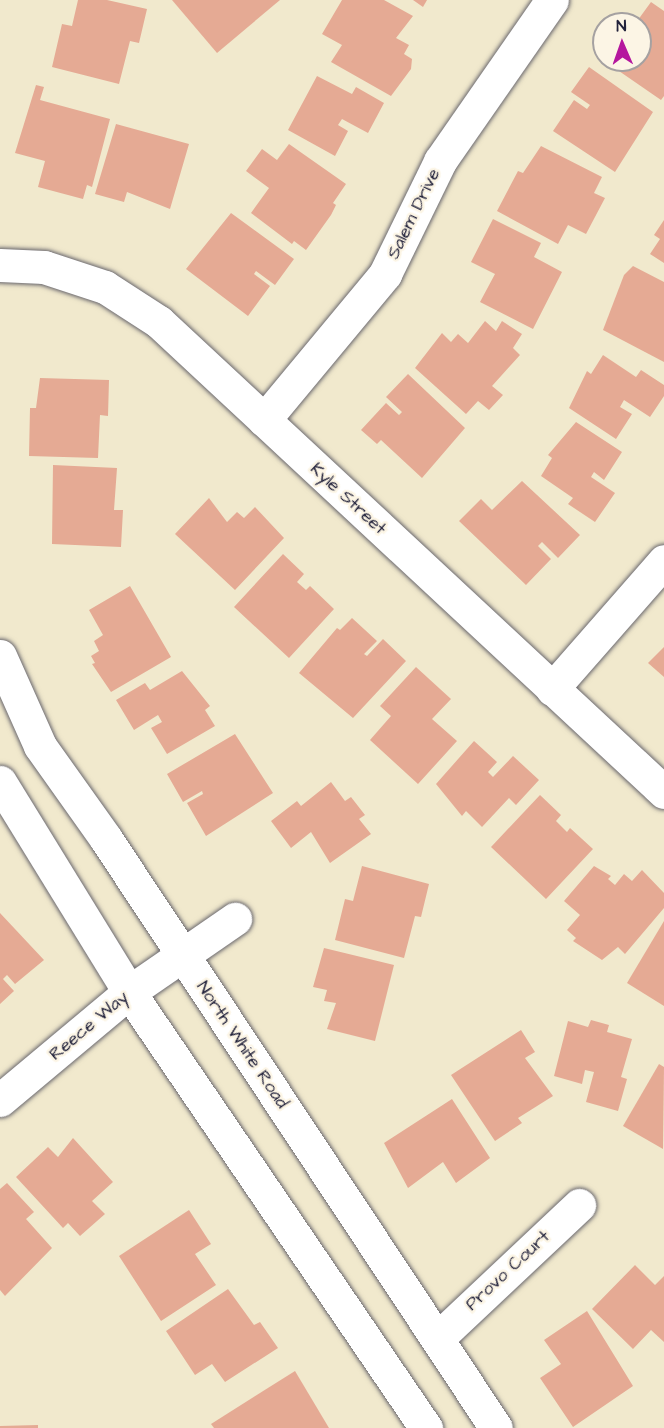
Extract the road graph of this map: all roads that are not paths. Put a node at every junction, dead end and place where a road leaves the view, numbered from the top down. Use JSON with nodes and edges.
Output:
{"nodes":[{"id":1,"x":552,"y":0,"type":"edge"},
{"id":2,"x":0,"y":265,"type":"edge"},
{"id":3,"x":264,"y":420,"type":"junction"},
{"id":4,"x":664,"y":561,"type":"edge"},
{"id":5,"x":0,"y":656,"type":"edge"},
{"id":6,"x":552,"y":689,"type":"junction"},
{"id":7,"x":0,"y":782,"type":"edge"},
{"id":8,"x":664,"y":792,"type":"edge"},
{"id":9,"x":235,"y":919,"type":"dead end"},
{"id":10,"x":181,"y":955,"type":"junction"},
{"id":11,"x":129,"y":992,"type":"junction"},
{"id":12,"x":0,"y":1100,"type":"edge"},
{"id":13,"x":579,"y":1205,"type":"dead end"},
{"id":14,"x":438,"y":1338,"type":"junction"},
{"id":15,"x":426,"y":1428,"type":"edge"},
{"id":16,"x":496,"y":1428,"type":"edge"}],
"edges":[{"from":1,"to":3,"type":"street","name":"Salem Drive"},
{"from":2,"to":3,"type":"street","name":"Kyle Street"},
{"from":3,"to":6,"type":"street","name":"Kyle Street"},
{"from":4,"to":6,"type":"street"},
{"from":5,"to":10,"type":"street","name":"North White Road"},
{"from":6,"to":8,"type":"street","name":"Kyle Street"},
{"from":7,"to":11,"type":"street"},
{"from":9,"to":10,"type":"street","name":"Reece Way"},
{"from":10,"to":11,"type":"street","name":"Reece Way"},
{"from":10,"to":14,"type":"street","name":"North White Road"},
{"from":11,"to":12,"type":"street","name":"Reece Way"},
{"from":11,"to":15,"type":"street"},
{"from":13,"to":14,"type":"street","name":"Provo Court"},
{"from":14,"to":16,"type":"street","name":"North White Road"}]}
